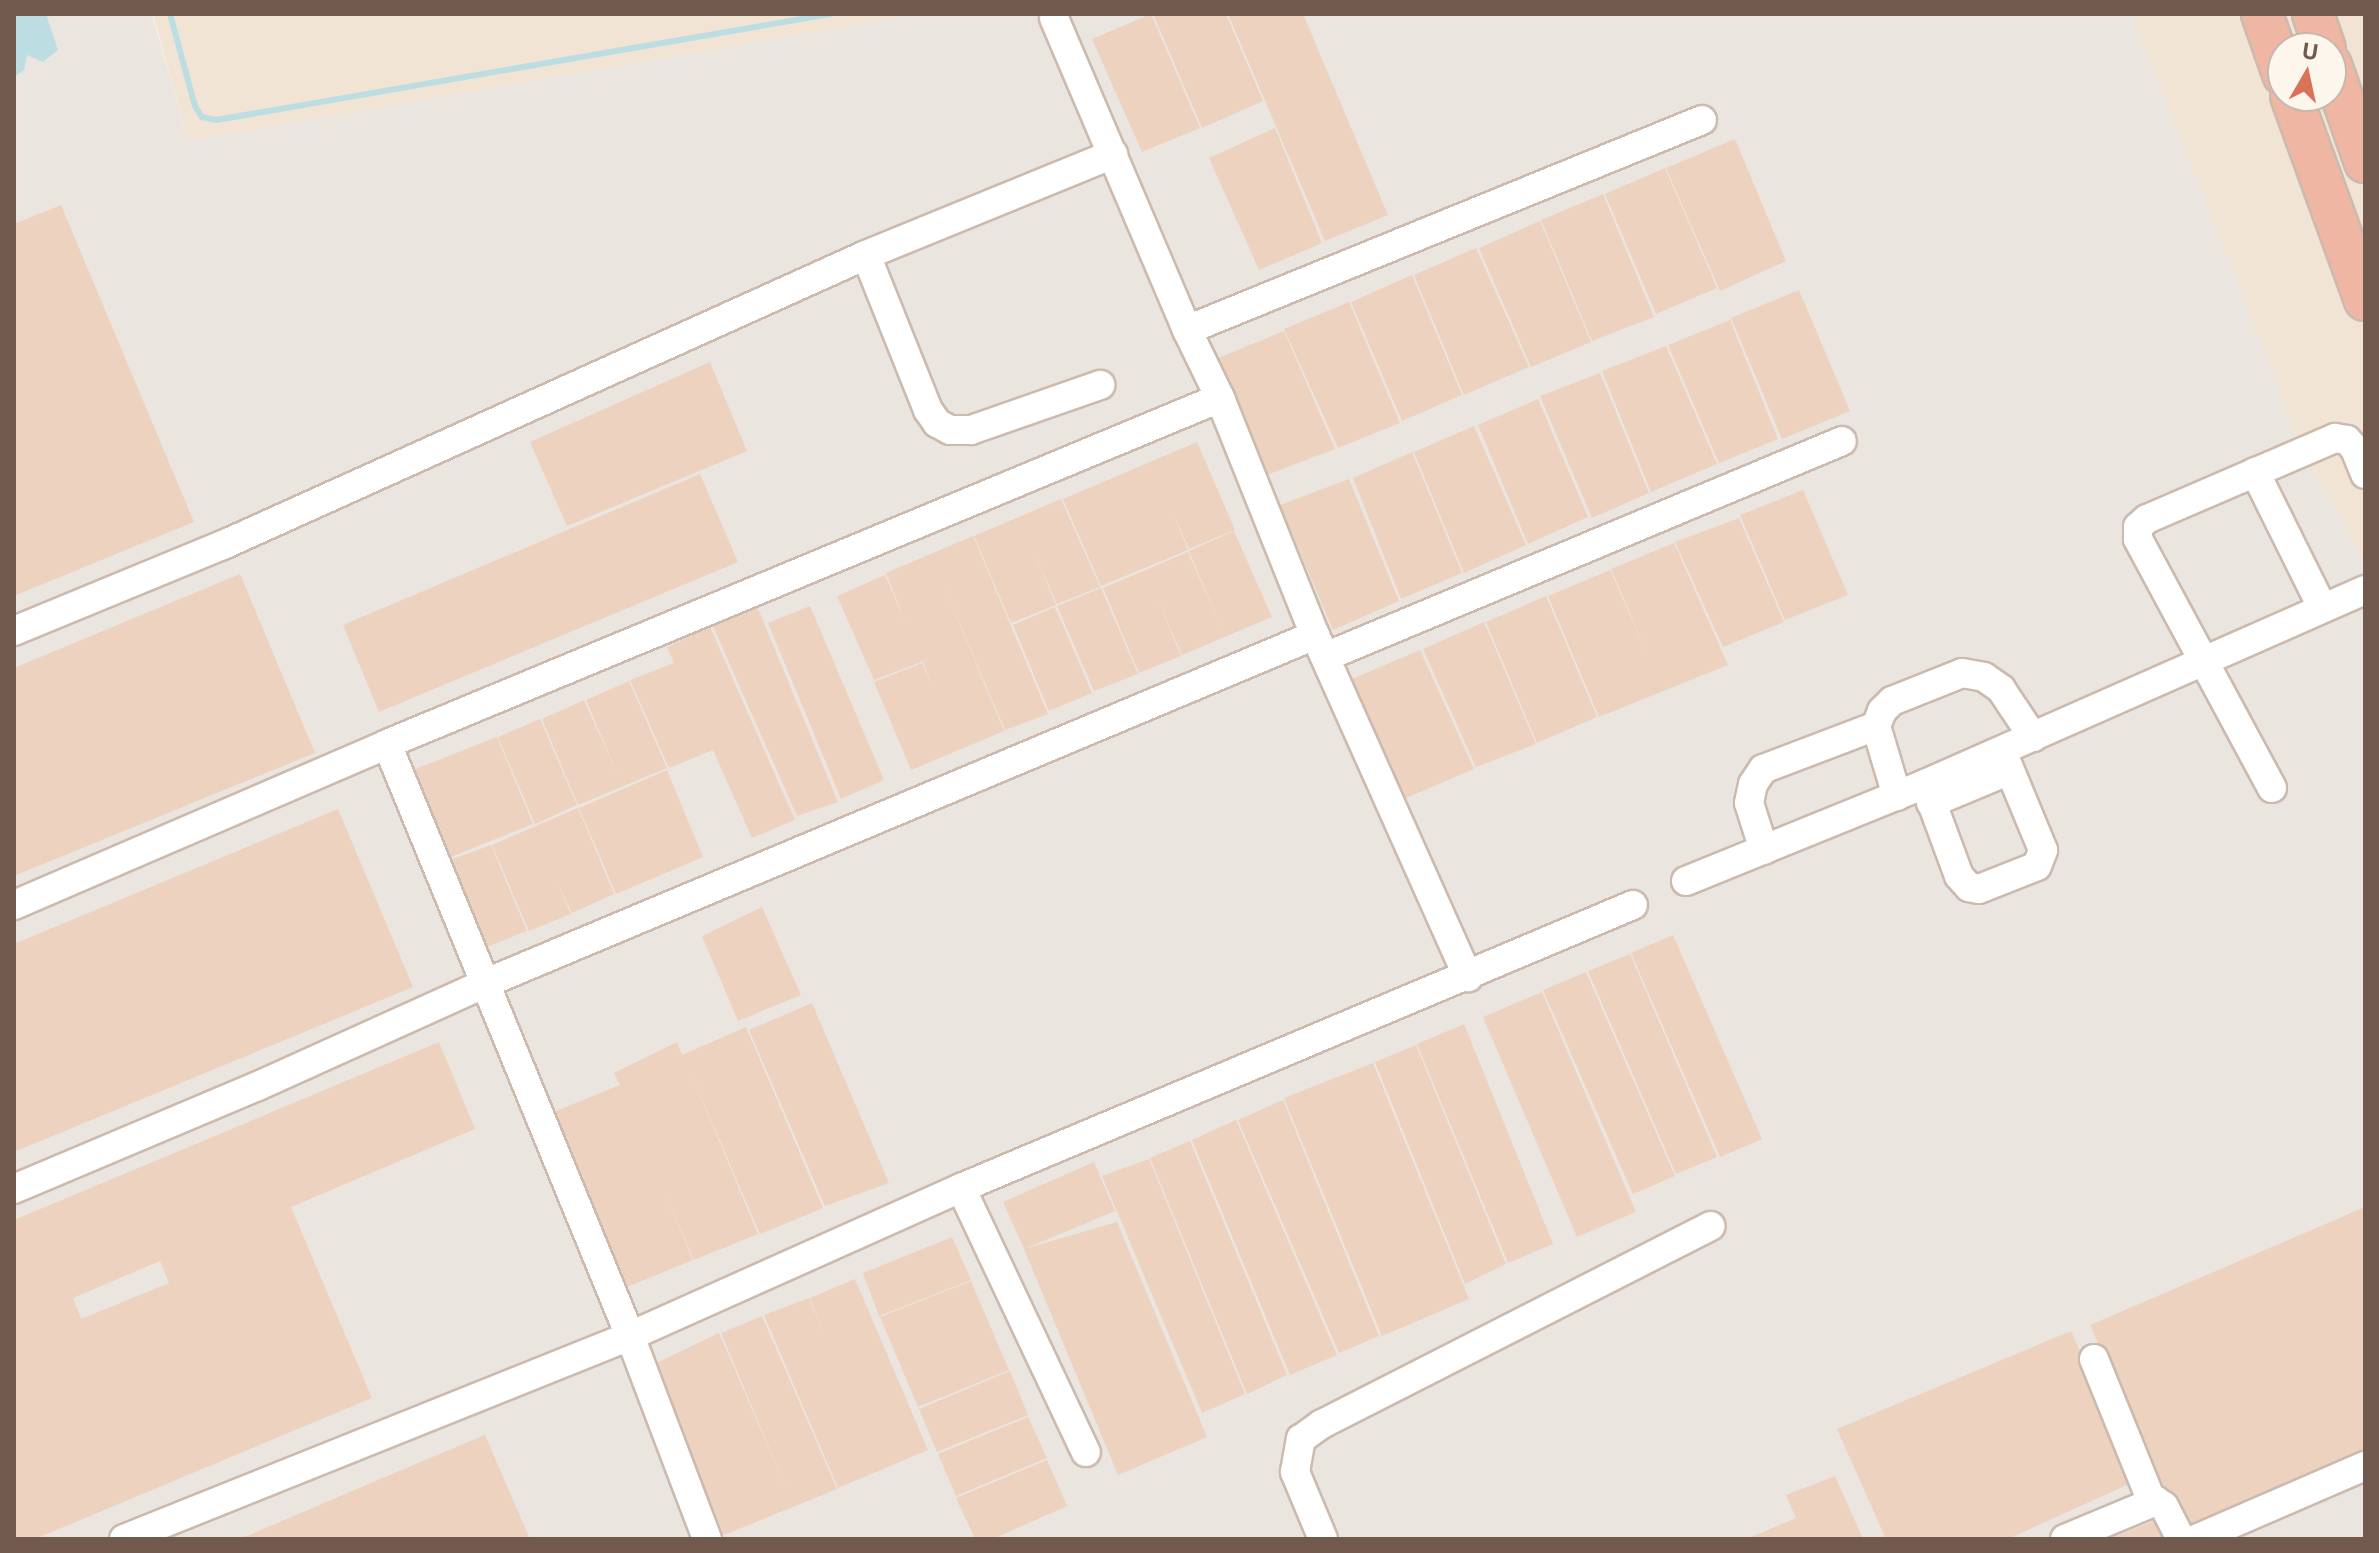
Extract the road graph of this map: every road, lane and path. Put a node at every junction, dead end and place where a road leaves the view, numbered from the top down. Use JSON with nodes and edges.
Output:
{"nodes":[{"id":1,"x":1054,"y":18,"type":"dead end"},
{"id":2,"x":2347,"y":111,"type":"edge"},
{"id":3,"x":2297,"y":112,"type":"edge"},
{"id":4,"x":1702,"y":120,"type":"dead end"},
{"id":5,"x":1113,"y":154,"type":"junction"},
{"id":6,"x":2365,"y":162,"type":"edge"},
{"id":7,"x":866,"y":255,"type":"junction"},
{"id":8,"x":2365,"y":300,"type":"edge"},
{"id":9,"x":1187,"y":330,"type":"junction"},
{"id":10,"x":1100,"y":385,"type":"dead end"},
{"id":11,"x":1220,"y":398,"type":"junction"},
{"id":12,"x":1842,"y":441,"type":"dead end"},
{"id":13,"x":2255,"y":472,"type":"junction"},
{"id":14,"x":2365,"y":474,"type":"edge"},
{"id":15,"x":2365,"y":590,"type":"edge"},
{"id":16,"x":2322,"y":607,"type":"junction"},
{"id":17,"x":14,"y":631,"type":"edge"},
{"id":18,"x":1320,"y":646,"type":"junction"},
{"id":19,"x":2204,"y":661,"type":"junction"},
{"id":20,"x":1876,"y":726,"type":"junction"},
{"id":21,"x":2033,"y":737,"type":"junction"},
{"id":22,"x":364,"y":756,"type":"junction"},
{"id":23,"x":2005,"y":761,"type":"junction"},
{"id":24,"x":2272,"y":788,"type":"dead end"},
{"id":25,"x":1928,"y":793,"type":"junction"},
{"id":26,"x":1897,"y":796,"type":"junction"},
{"id":27,"x":1764,"y":850,"type":"junction"},
{"id":28,"x":1686,"y":881,"type":"dead end"},
{"id":29,"x":14,"y":905,"type":"edge"},
{"id":30,"x":1633,"y":905,"type":"dead end"},
{"id":31,"x":1468,"y":977,"type":"junction"},
{"id":32,"x":474,"y":988,"type":"junction"},
{"id":33,"x":961,"y":1188,"type":"junction"},
{"id":34,"x":14,"y":1189,"type":"edge"},
{"id":35,"x":1710,"y":1226,"type":"dead end"},
{"id":36,"x":613,"y":1344,"type":"junction"},
{"id":37,"x":2094,"y":1359,"type":"dead end"},
{"id":38,"x":1086,"y":1452,"type":"dead end"},
{"id":39,"x":2365,"y":1466,"type":"edge"},
{"id":40,"x":2152,"y":1502,"type":"junction"},
{"id":41,"x":124,"y":1539,"type":"edge"},
{"id":42,"x":707,"y":1539,"type":"edge"},
{"id":43,"x":1323,"y":1539,"type":"edge"},
{"id":44,"x":2065,"y":1539,"type":"edge"},
{"id":45,"x":2181,"y":1539,"type":"edge"},
{"id":46,"x":2196,"y":1539,"type":"edge"}],
"edges":[{"from":1,"to":5,"type":"lane"},
{"from":2,"to":6,"type":"highway"},
{"from":3,"to":8,"type":"highway"},
{"from":4,"to":9,"type":"lane"},
{"from":5,"to":7,"type":"lane"},
{"from":5,"to":9,"type":"lane"},
{"from":7,"to":10,"type":"lane"},
{"from":7,"to":17,"type":"lane"},
{"from":9,"to":11,"type":"lane"},
{"from":11,"to":18,"type":"lane"},
{"from":11,"to":22,"type":"lane"},
{"from":12,"to":18,"type":"lane"},
{"from":13,"to":14,"type":"lane"},
{"from":13,"to":16,"type":"lane"},
{"from":13,"to":19,"type":"lane"},
{"from":15,"to":16,"type":"lane"},
{"from":16,"to":19,"type":"lane"},
{"from":18,"to":31,"type":"lane"},
{"from":18,"to":32,"type":"lane"},
{"from":19,"to":21,"type":"lane"},
{"from":19,"to":24,"type":"lane"},
{"from":20,"to":21,"type":"lane"},
{"from":20,"to":26,"type":"lane"},
{"from":20,"to":27,"type":"lane"},
{"from":21,"to":23,"type":"lane"},
{"from":22,"to":29,"type":"lane"},
{"from":22,"to":32,"type":"lane"},
{"from":23,"to":25,"type":"lane"},
{"from":23,"to":25,"type":"lane"},
{"from":25,"to":26,"type":"lane"},
{"from":26,"to":27,"type":"lane"},
{"from":27,"to":28,"type":"lane"},
{"from":30,"to":31,"type":"lane"},
{"from":31,"to":33,"type":"lane"},
{"from":32,"to":34,"type":"lane"},
{"from":32,"to":36,"type":"lane"},
{"from":33,"to":36,"type":"lane"},
{"from":33,"to":38,"type":"lane"},
{"from":35,"to":43,"type":"lane"},
{"from":36,"to":41,"type":"lane"},
{"from":36,"to":42,"type":"lane"},
{"from":37,"to":40,"type":"lane"},
{"from":39,"to":46,"type":"lane"},
{"from":40,"to":44,"type":"lane"},
{"from":40,"to":45,"type":"lane"}]}
